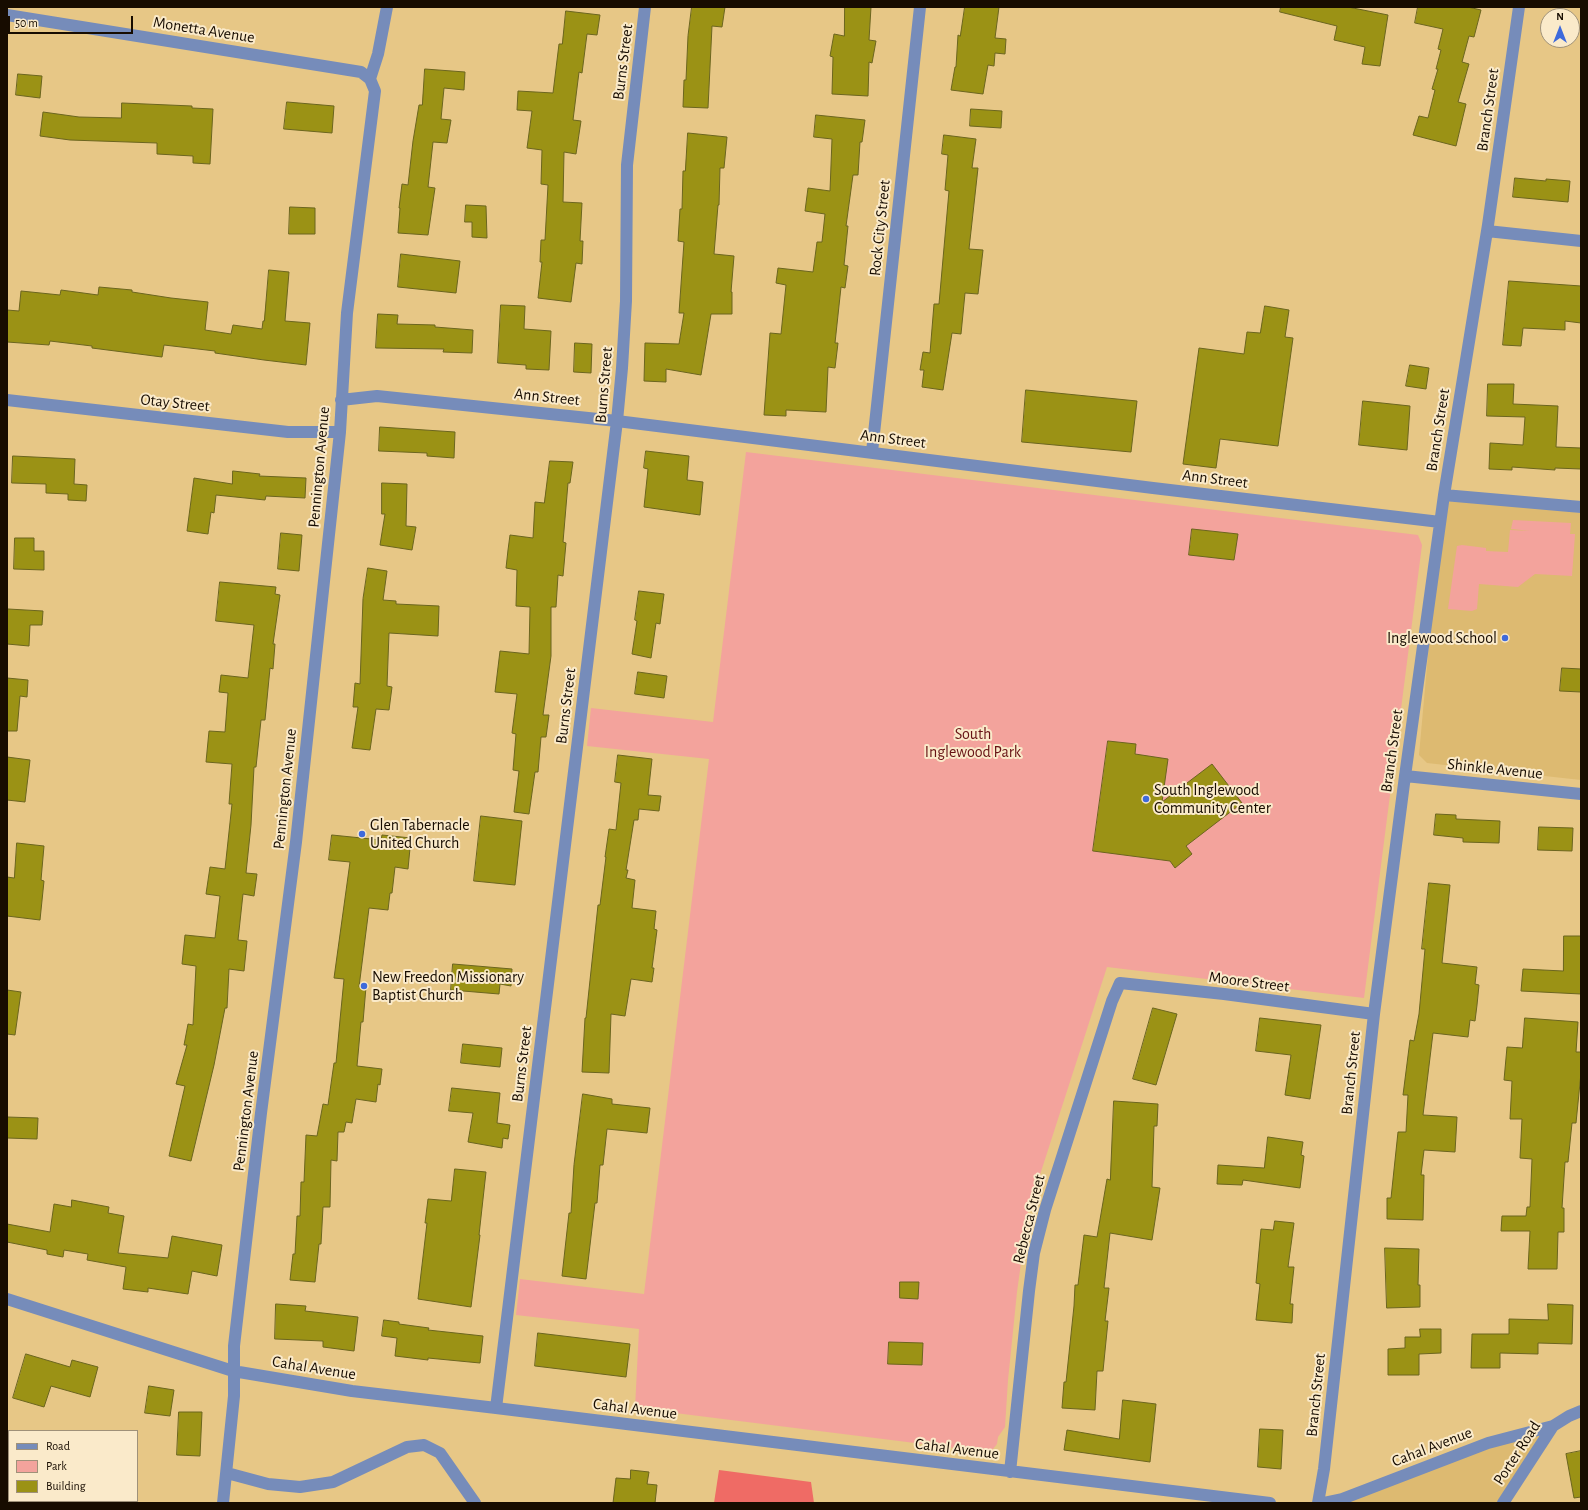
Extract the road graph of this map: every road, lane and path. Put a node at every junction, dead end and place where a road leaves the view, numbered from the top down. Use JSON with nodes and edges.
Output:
{"nodes":[{"id":1,"x":387,"y":7,"type":"edge"},
{"id":2,"x":645,"y":7,"type":"edge"},
{"id":3,"x":920,"y":7,"type":"edge"},
{"id":4,"x":1519,"y":7,"type":"edge"},
{"id":5,"x":7,"y":15,"type":"edge"},
{"id":6,"x":370,"y":79,"type":"junction"},
{"id":7,"x":1486,"y":231,"type":"junction"},
{"id":8,"x":1581,"y":241,"type":"edge"},
{"id":9,"x":7,"y":400,"type":"edge"},
{"id":10,"x":341,"y":400,"type":"junction"},
{"id":11,"x":617,"y":420,"type":"junction"},
{"id":12,"x":340,"y":432,"type":"junction"},
{"id":13,"x":872,"y":452,"type":"junction"},
{"id":14,"x":1444,"y":495,"type":"junction"},
{"id":15,"x":1581,"y":506,"type":"edge"},
{"id":16,"x":1440,"y":522,"type":"junction"},
{"id":17,"x":1405,"y":776,"type":"junction"},
{"id":18,"x":1581,"y":794,"type":"edge"},
{"id":19,"x":1120,"y":982,"type":"joint"},
{"id":20,"x":1374,"y":1014,"type":"junction"},
{"id":21,"x":7,"y":1298,"type":"edge"},
{"id":22,"x":233,"y":1371,"type":"junction"},
{"id":23,"x":496,"y":1408,"type":"junction"},
{"id":24,"x":1581,"y":1411,"type":"edge"},
{"id":25,"x":1553,"y":1426,"type":"junction"},
{"id":26,"x":1010,"y":1472,"type":"junction"},
{"id":27,"x":227,"y":1473,"type":"junction"},
{"id":28,"x":223,"y":1503,"type":"edge"},
{"id":29,"x":475,"y":1503,"type":"edge"},
{"id":30,"x":1270,"y":1503,"type":"edge"},
{"id":31,"x":1318,"y":1503,"type":"edge"},
{"id":32,"x":1324,"y":1503,"type":"edge"},
{"id":33,"x":1504,"y":1503,"type":"edge"}],
"edges":[{"from":1,"to":6,"type":"street"},
{"from":2,"to":11,"type":"street","name":"Burns Street"},
{"from":3,"to":13,"type":"street","name":"Rock City Street"},
{"from":4,"to":7,"type":"street","name":"Branch Street"},
{"from":5,"to":6,"type":"street","name":"Monetta Avenue"},
{"from":6,"to":10,"type":"street","name":"Pennington Avenue"},
{"from":7,"to":8,"type":"street"},
{"from":7,"to":14,"type":"street","name":"Branch Street"},
{"from":9,"to":12,"type":"street","name":"Otay Street"},
{"from":10,"to":11,"type":"street","name":"Ann Street"},
{"from":10,"to":12,"type":"street","name":"Pennington Avenue"},
{"from":11,"to":13,"type":"street","name":"Ann Street"},
{"from":11,"to":23,"type":"street","name":"Burns Street"},
{"from":12,"to":22,"type":"street","name":"Pennington Avenue"},
{"from":13,"to":16,"type":"street","name":"Ann Street"},
{"from":14,"to":15,"type":"street"},
{"from":14,"to":16,"type":"street","name":"Branch Street"},
{"from":16,"to":17,"type":"street","name":"Branch Street"},
{"from":17,"to":18,"type":"street","name":"Shinkle Avenue"},
{"from":17,"to":20,"type":"street","name":"Branch Street"},
{"from":19,"to":20,"type":"street","name":"Moore Street"},
{"from":19,"to":26,"type":"street","name":"Rebecca Street"},
{"from":20,"to":31,"type":"street","name":"Branch Street"},
{"from":21,"to":22,"type":"street","name":"Cahal Avenue"},
{"from":22,"to":23,"type":"street","name":"Cahal Avenue"},
{"from":22,"to":27,"type":"street","name":"Pennington Avenue"},
{"from":23,"to":26,"type":"street","name":"Cahal Avenue"},
{"from":24,"to":25,"type":"street","name":"Porter Road"},
{"from":25,"to":32,"type":"street","name":"Cahal Avenue"},
{"from":25,"to":33,"type":"street","name":"Porter Road"},
{"from":26,"to":30,"type":"street","name":"Cahal Avenue"},
{"from":27,"to":28,"type":"street","name":"Pennington Avenue"},
{"from":27,"to":29,"type":"street"}]}
